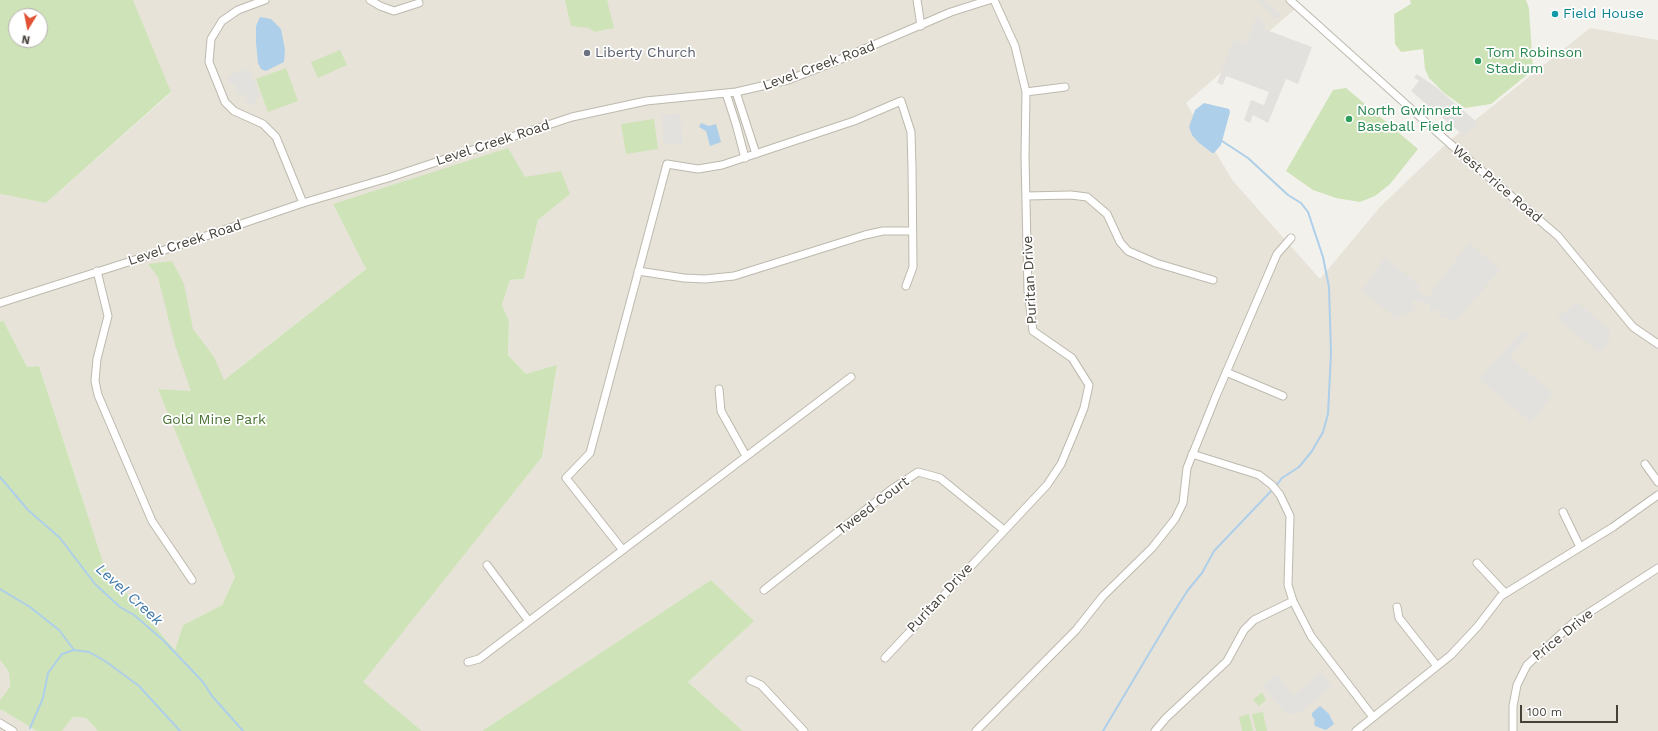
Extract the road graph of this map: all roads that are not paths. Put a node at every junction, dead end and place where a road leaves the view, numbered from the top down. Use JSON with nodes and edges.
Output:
{"nodes":[{"id":1,"x":265,"y":0,"type":"edge"},
{"id":2,"x":370,"y":0,"type":"edge"},
{"id":3,"x":917,"y":0,"type":"edge"},
{"id":4,"x":989,"y":0,"type":"edge"},
{"id":5,"x":994,"y":0,"type":"edge"},
{"id":6,"x":1290,"y":0,"type":"edge"},
{"id":7,"x":420,"y":3,"type":"dead end"},
{"id":8,"x":921,"y":26,"type":"junction"},
{"id":9,"x":1065,"y":88,"type":"dead end"},
{"id":10,"x":736,"y":92,"type":"junction"},
{"id":11,"x":1026,"y":92,"type":"junction"},
{"id":12,"x":726,"y":93,"type":"junction"},
{"id":13,"x":756,"y":154,"type":"junction"},
{"id":14,"x":745,"y":158,"type":"junction"},
{"id":15,"x":1026,"y":196,"type":"junction"},
{"id":16,"x":303,"y":203,"type":"junction"},
{"id":17,"x":912,"y":231,"type":"junction"},
{"id":18,"x":1291,"y":238,"type":"dead end"},
{"id":19,"x":98,"y":271,"type":"junction"},
{"id":20,"x":638,"y":271,"type":"junction"},
{"id":21,"x":1213,"y":280,"type":"dead end"},
{"id":22,"x":906,"y":286,"type":"dead end"},
{"id":23,"x":0,"y":304,"type":"edge"},
{"id":24,"x":1658,"y":344,"type":"edge"},
{"id":25,"x":1226,"y":372,"type":"junction"},
{"id":26,"x":851,"y":377,"type":"dead end"},
{"id":27,"x":719,"y":389,"type":"dead end"},
{"id":28,"x":1283,"y":396,"type":"dead end"},
{"id":29,"x":1192,"y":454,"type":"junction"},
{"id":30,"x":746,"y":456,"type":"junction"},
{"id":31,"x":1645,"y":464,"type":"dead end"},
{"id":32,"x":1658,"y":482,"type":"edge"},
{"id":33,"x":1658,"y":495,"type":"edge"},
{"id":34,"x":1562,"y":512,"type":"dead end"},
{"id":35,"x":1004,"y":530,"type":"junction"},
{"id":36,"x":1580,"y":547,"type":"junction"},
{"id":37,"x":622,"y":549,"type":"junction"},
{"id":38,"x":1476,"y":563,"type":"dead end"},
{"id":39,"x":487,"y":566,"type":"dead end"},
{"id":40,"x":1658,"y":568,"type":"edge"},
{"id":41,"x":192,"y":580,"type":"dead end"},
{"id":42,"x":764,"y":590,"type":"dead end"},
{"id":43,"x":1505,"y":593,"type":"junction"},
{"id":44,"x":1293,"y":601,"type":"junction"},
{"id":45,"x":1398,"y":607,"type":"dead end"},
{"id":46,"x":528,"y":620,"type":"junction"},
{"id":47,"x":885,"y":658,"type":"dead end"},
{"id":48,"x":468,"y":662,"type":"dead end"},
{"id":49,"x":1437,"y":666,"type":"junction"},
{"id":50,"x":750,"y":680,"type":"dead end"},
{"id":51,"x":1373,"y":717,"type":"junction"},
{"id":52,"x":0,"y":723,"type":"edge"},
{"id":53,"x":979,"y":730,"type":"edge"},
{"id":54,"x":13,"y":731,"type":"edge"},
{"id":55,"x":804,"y":731,"type":"edge"},
{"id":56,"x":1155,"y":731,"type":"edge"},
{"id":57,"x":1356,"y":731,"type":"edge"},
{"id":58,"x":1513,"y":731,"type":"edge"}],
"edges":[{"from":1,"to":16,"type":"street"},
{"from":2,"to":7,"type":"street"},
{"from":3,"to":8,"type":"street"},
{"from":4,"to":8,"type":"street","name":"Level Creek Road"},
{"from":5,"to":11,"type":"street","name":"Puritan Drive"},
{"from":6,"to":24,"type":"street","name":"West Price Road"},
{"from":8,"to":10,"type":"street","name":"Level Creek Road"},
{"from":9,"to":11,"type":"street"},
{"from":10,"to":12,"type":"street","name":"Level Creek Road"},
{"from":10,"to":13,"type":"street"},
{"from":11,"to":15,"type":"street","name":"Puritan Drive"},
{"from":12,"to":14,"type":"street"},
{"from":12,"to":16,"type":"street","name":"Level Creek Road"},
{"from":13,"to":14,"type":"street"},
{"from":13,"to":17,"type":"street"},
{"from":14,"to":20,"type":"street"},
{"from":15,"to":21,"type":"street"},
{"from":15,"to":35,"type":"street","name":"Puritan Drive"},
{"from":16,"to":19,"type":"street","name":"Level Creek Road"},
{"from":17,"to":20,"type":"street"},
{"from":17,"to":22,"type":"street"},
{"from":18,"to":25,"type":"street"},
{"from":19,"to":23,"type":"street","name":"Level Creek Road"},
{"from":19,"to":41,"type":"street"},
{"from":20,"to":37,"type":"street"},
{"from":25,"to":28,"type":"street"},
{"from":25,"to":29,"type":"street"},
{"from":26,"to":30,"type":"street"},
{"from":27,"to":30,"type":"street"},
{"from":29,"to":44,"type":"street"},
{"from":29,"to":53,"type":"street"},
{"from":30,"to":37,"type":"street"},
{"from":31,"to":32,"type":"street"},
{"from":33,"to":36,"type":"street"},
{"from":34,"to":36,"type":"street"},
{"from":35,"to":42,"type":"street","name":"Tweed Court"},
{"from":35,"to":47,"type":"street","name":"Puritan Drive"},
{"from":36,"to":43,"type":"street"},
{"from":37,"to":46,"type":"street"},
{"from":38,"to":43,"type":"street"},
{"from":39,"to":46,"type":"street"},
{"from":40,"to":58,"type":"street","name":"Price Drive"},
{"from":43,"to":49,"type":"street"},
{"from":44,"to":51,"type":"street"},
{"from":44,"to":56,"type":"street"},
{"from":45,"to":49,"type":"street"},
{"from":46,"to":48,"type":"street"},
{"from":49,"to":51,"type":"street"},
{"from":50,"to":55,"type":"street"},
{"from":51,"to":57,"type":"street"},
{"from":52,"to":54,"type":"street"}]}
